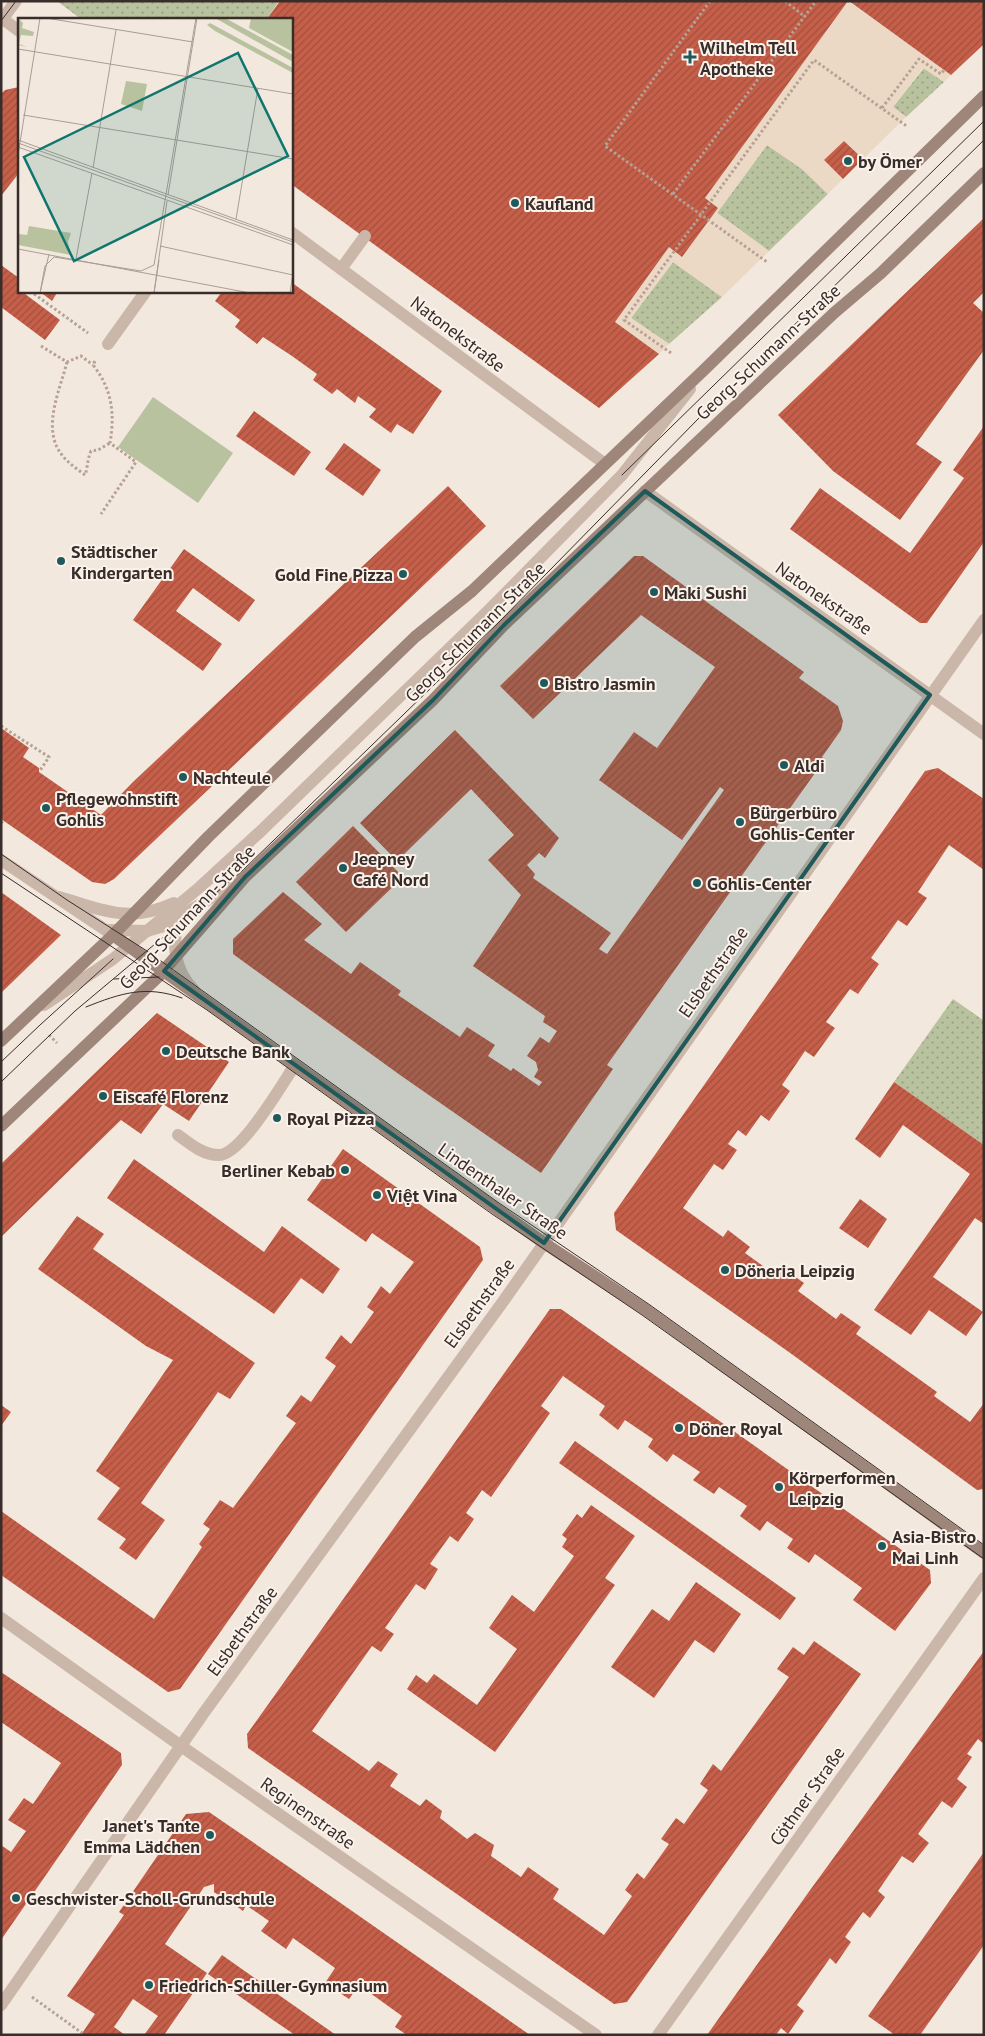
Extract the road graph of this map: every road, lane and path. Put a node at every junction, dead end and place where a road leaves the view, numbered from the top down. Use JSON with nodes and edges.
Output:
{"nodes":[{"id":1,"x":16,"y":1,"type":"edge"},
{"id":2,"x":710,"y":1,"type":"edge"},
{"id":3,"x":785,"y":1,"type":"edge"},
{"id":4,"x":816,"y":1,"type":"edge"},
{"id":5,"x":804,"y":16,"type":"junction"},
{"id":6,"x":2,"y":20,"type":"edge"},
{"id":7,"x":18,"y":30,"type":"edge"},
{"id":8,"x":944,"y":70,"type":"dead end"},
{"id":9,"x":984,"y":96,"type":"edge"},
{"id":10,"x":882,"y":108,"type":"junction"},
{"id":11,"x":908,"y":128,"type":"dead end"},
{"id":12,"x":984,"y":173,"type":"edge"},
{"id":13,"x":673,"y":194,"type":"junction"},
{"id":14,"x":701,"y":215,"type":"junction"},
{"id":15,"x":292,"y":233,"type":"edge"},
{"id":16,"x":365,"y":236,"type":"dead end"},
{"id":17,"x":767,"y":262,"type":"dead end"},
{"id":18,"x":341,"y":269,"type":"junction"},
{"id":19,"x":31,"y":292,"type":"edge"},
{"id":20,"x":145,"y":292,"type":"edge"},
{"id":21,"x":107,"y":345,"type":"junction"},
{"id":22,"x":41,"y":346,"type":"dead end"},
{"id":23,"x":672,"y":353,"type":"dead end"},
{"id":24,"x":67,"y":362,"type":"junction"},
{"id":25,"x":93,"y":365,"type":"junction"},
{"id":26,"x":706,"y":368,"type":"junction"},
{"id":27,"x":110,"y":443,"type":"junction"},
{"id":28,"x":605,"y":464,"type":"junction"},
{"id":29,"x":622,"y":475,"type":"junction"},
{"id":30,"x":645,"y":492,"type":"junction"},
{"id":31,"x":101,"y":514,"type":"dead end"},
{"id":32,"x":984,"y":620,"type":"edge"},
{"id":33,"x":930,"y":695,"type":"junction"},
{"id":34,"x":1,"y":726,"type":"edge"},
{"id":35,"x":984,"y":734,"type":"edge"},
{"id":36,"x":39,"y":772,"type":"dead end"},
{"id":37,"x":1,"y":860,"type":"edge"},
{"id":38,"x":246,"y":877,"type":"junction"},
{"id":39,"x":200,"y":887,"type":"junction"},
{"id":40,"x":52,"y":895,"type":"junction"},
{"id":41,"x":133,"y":915,"type":"junction"},
{"id":42,"x":180,"y":917,"type":"junction"},
{"id":43,"x":147,"y":931,"type":"junction"},
{"id":44,"x":112,"y":932,"type":"junction"},
{"id":45,"x":129,"y":947,"type":"junction"},
{"id":46,"x":176,"y":958,"type":"junction"},
{"id":47,"x":164,"y":971,"type":"junction"},
{"id":48,"x":200,"y":996,"type":"junction"},
{"id":49,"x":30,"y":1014,"type":"junction"},
{"id":50,"x":1,"y":1041,"type":"edge"},
{"id":51,"x":295,"y":1065,"type":"junction"},
{"id":52,"x":1,"y":1126,"type":"edge"},
{"id":53,"x":178,"y":1135,"type":"dead end"},
{"id":54,"x":544,"y":1243,"type":"junction"},
{"id":55,"x":984,"y":1552,"type":"edge"},
{"id":56,"x":984,"y":1578,"type":"edge"},
{"id":57,"x":1,"y":1618,"type":"edge"},
{"id":58,"x":181,"y":1746,"type":"junction"},
{"id":59,"x":15,"y":1986,"type":"junction"},
{"id":60,"x":1,"y":2005,"type":"edge"},
{"id":61,"x":82,"y":2033,"type":"dead end"},
{"id":62,"x":596,"y":2035,"type":"edge"},
{"id":63,"x":658,"y":2035,"type":"edge"}],
"edges":[{"from":1,"to":6,"type":"street"},
{"from":2,"to":13,"type":"path"},
{"from":3,"to":5,"type":"path"},
{"from":4,"to":5,"type":"path"},
{"from":5,"to":13,"type":"path"},
{"from":6,"to":7,"type":"street"},
{"from":8,"to":10,"type":"path"},
{"from":9,"to":26,"type":"main road","name":"Georg-Schumann-Straße"},
{"from":10,"to":11,"type":"path"},
{"from":10,"to":14,"type":"path"},
{"from":12,"to":30,"type":"main road","name":"Georg-Schumann-Straße"},
{"from":13,"to":14,"type":"path"},
{"from":14,"to":17,"type":"path"},
{"from":14,"to":23,"type":"path"},
{"from":15,"to":18,"type":"street","name":"Natonekstraße"},
{"from":16,"to":18,"type":"street"},
{"from":18,"to":28,"type":"street","name":"Natonekstraße"},
{"from":19,"to":21,"type":"path"},
{"from":20,"to":21,"type":"street"},
{"from":21,"to":25,"type":"path"},
{"from":22,"to":24,"type":"path"},
{"from":24,"to":25,"type":"path"},
{"from":24,"to":27,"type":"path"},
{"from":25,"to":27,"type":"path"},
{"from":26,"to":28,"type":"main road","name":"Georg-Schumann-Straße"},
{"from":26,"to":29,"type":"street"},
{"from":27,"to":31,"type":"path"},
{"from":28,"to":29,"type":"street","name":"Natonekstraße"},
{"from":28,"to":41,"type":"main road","name":"Georg-Schumann-Straße"},
{"from":29,"to":39,"type":"street"},
{"from":30,"to":33,"type":"street","name":"Natonekstraße"},
{"from":30,"to":38,"type":"main road","name":"Georg-Schumann-Straße"},
{"from":32,"to":33,"type":"street","name":"Elsbethstraße"},
{"from":33,"to":35,"type":"street","name":"Natonekstraße"},
{"from":33,"to":54,"type":"street","name":"Elsbethstraße"},
{"from":34,"to":36,"type":"path"},
{"from":37,"to":40,"type":"street","name":"Lindenthaler Straße"},
{"from":38,"to":42,"type":"street"},
{"from":38,"to":46,"type":"main road","name":"Georg-Schumann-Straße"},
{"from":39,"to":41,"type":"street"},
{"from":39,"to":42,"type":"street"},
{"from":39,"to":43,"type":"street"},
{"from":40,"to":41,"type":"street"},
{"from":40,"to":44,"type":"street","name":"Lindenthaler Straße"},
{"from":41,"to":44,"type":"main road","name":"Georg-Schumann-Straße"},
{"from":42,"to":43,"type":"street"},
{"from":42,"to":46,"type":"street"},
{"from":43,"to":44,"type":"street"},
{"from":43,"to":45,"type":"street"},
{"from":44,"to":45,"type":"main road","name":"Lindenthaler Straße"},
{"from":44,"to":49,"type":"main road","name":"Georg-Schumann-Straße"},
{"from":45,"to":47,"type":"main road","name":"Lindenthaler Straße"},
{"from":45,"to":49,"type":"street"},
{"from":46,"to":47,"type":"main road","name":"Georg-Schumann-Straße"},
{"from":46,"to":48,"type":"street"},
{"from":47,"to":48,"type":"main road","name":"Lindenthaler Straße"},
{"from":47,"to":52,"type":"main road","name":"Georg-Schumann-Straße"},
{"from":48,"to":51,"type":"main road","name":"Lindenthaler Straße"},
{"from":49,"to":50,"type":"main road","name":"Georg-Schumann-Straße"},
{"from":51,"to":53,"type":"street"},
{"from":51,"to":54,"type":"main road","name":"Lindenthaler Straße"},
{"from":54,"to":55,"type":"main road","name":"Lindenthaler Straße"},
{"from":54,"to":58,"type":"street","name":"Elsbethstraße"},
{"from":56,"to":63,"type":"street","name":"Cöthner Straße"},
{"from":57,"to":58,"type":"street","name":"Reginenstraße"},
{"from":58,"to":59,"type":"street","name":"Elsbethstraße"},
{"from":58,"to":62,"type":"street","name":"Reginenstraße"},
{"from":59,"to":60,"type":"street","name":"Elsbethstraße"},
{"from":59,"to":61,"type":"path"}]}
